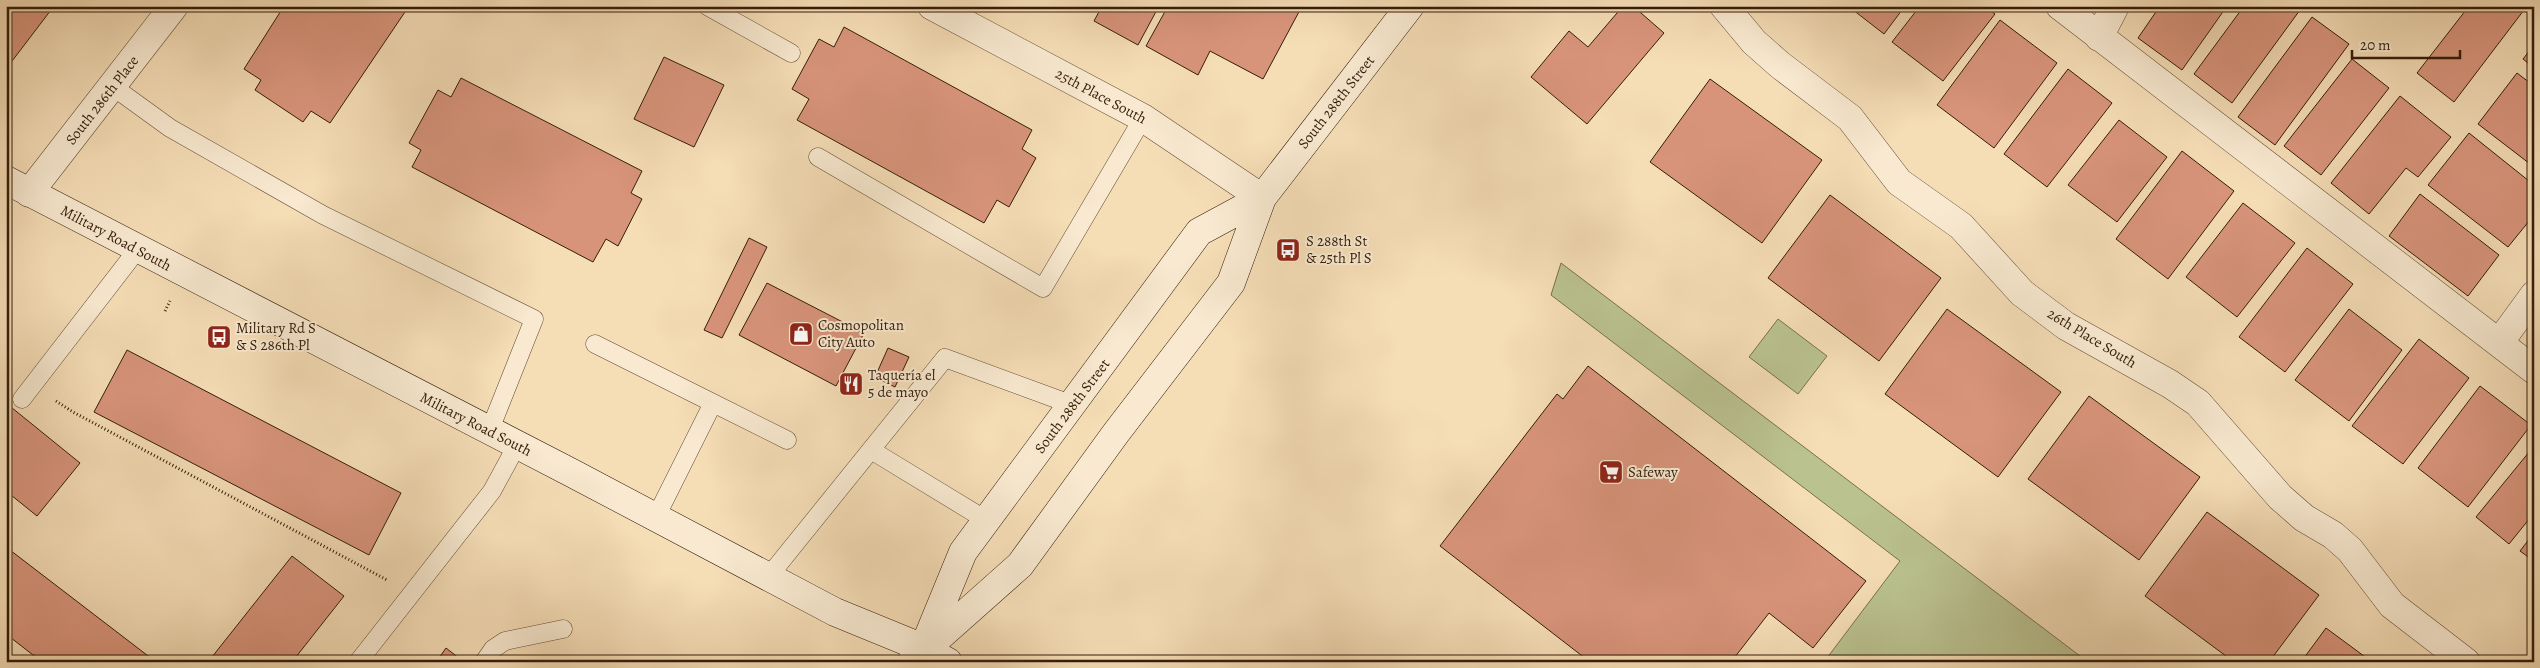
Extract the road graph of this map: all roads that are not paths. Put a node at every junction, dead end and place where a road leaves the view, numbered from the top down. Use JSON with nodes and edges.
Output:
{"nodes":[{"id":1,"x":174,"y":6,"type":"edge"},
{"id":2,"x":707,"y":6,"type":"edge"},
{"id":3,"x":932,"y":6,"type":"edge"},
{"id":4,"x":1410,"y":6,"type":"edge"},
{"id":5,"x":1724,"y":6,"type":"edge"},
{"id":6,"x":2060,"y":6,"type":"edge"},
{"id":7,"x":2115,"y":6,"type":"edge"},
{"id":8,"x":2098,"y":37,"type":"junction"},
{"id":9,"x":791,"y":53,"type":"dead end"},
{"id":10,"x":112,"y":86,"type":"junction"},
{"id":11,"x":1143,"y":118,"type":"junction"},
{"id":12,"x":818,"y":157,"type":"dead end"},
{"id":13,"x":18,"y":187,"type":"edge"},
{"id":14,"x":1262,"y":198,"type":"junction"},
{"id":15,"x":137,"y":250,"type":"junction"},
{"id":16,"x":2534,"y":295,"type":"edge"},
{"id":17,"x":2498,"y":343,"type":"junction"},
{"id":18,"x":595,"y":344,"type":"dead end"},
{"id":19,"x":2534,"y":370,"type":"edge"},
{"id":20,"x":22,"y":399,"type":"dead end"},
{"id":21,"x":713,"y":403,"type":"junction"},
{"id":22,"x":1073,"y":405,"type":"junction"},
{"id":23,"x":490,"y":432,"type":"junction"},
{"id":24,"x":787,"y":440,"type":"dead end"},
{"id":25,"x":517,"y":445,"type":"junction"},
{"id":26,"x":871,"y":450,"type":"junction"},
{"id":27,"x":656,"y":517,"type":"junction"},
{"id":28,"x":986,"y":520,"type":"junction"},
{"id":29,"x":769,"y":576,"type":"junction"},
{"id":30,"x":563,"y":629,"type":"dead end"},
{"id":31,"x":917,"y":655,"type":"edge"},
{"id":32,"x":358,"y":662,"type":"edge"},
{"id":33,"x":484,"y":662,"type":"edge"},
{"id":34,"x":948,"y":662,"type":"edge"},
{"id":35,"x":2466,"y":662,"type":"edge"}],
"edges":[{"from":1,"to":10,"type":"main road","name":"South 286th Place"},
{"from":2,"to":9,"type":"lane"},
{"from":3,"to":11,"type":"main road","name":"25th Place South"},
{"from":4,"to":14,"type":"main road","name":"South 288th Street"},
{"from":5,"to":35,"type":"main road","name":"26th Place South"},
{"from":6,"to":8,"type":"main road"},
{"from":7,"to":8,"type":"main road"},
{"from":8,"to":17,"type":"main road"},
{"from":10,"to":13,"type":"main road","name":"South 286th Place"},
{"from":10,"to":23,"type":"lane"},
{"from":11,"to":12,"type":"lane"},
{"from":11,"to":14,"type":"main road","name":"25th Place South"},
{"from":13,"to":15,"type":"main road","name":"Military Road South"},
{"from":14,"to":22,"type":"main road","name":"South 288th Street"},
{"from":14,"to":31,"type":"main road","name":"South 288th Street"},
{"from":15,"to":20,"type":"lane"},
{"from":15,"to":23,"type":"main road","name":"Military Road South"},
{"from":16,"to":17,"type":"main road"},
{"from":17,"to":19,"type":"main road"},
{"from":18,"to":21,"type":"lane"},
{"from":21,"to":24,"type":"lane"},
{"from":21,"to":27,"type":"lane"},
{"from":22,"to":26,"type":"lane"},
{"from":22,"to":28,"type":"main road","name":"South 288th Street"},
{"from":23,"to":25,"type":"main road","name":"Military Road South"},
{"from":25,"to":27,"type":"main road","name":"Military Road South"},
{"from":25,"to":32,"type":"lane"},
{"from":26,"to":28,"type":"lane"},
{"from":26,"to":29,"type":"lane"},
{"from":27,"to":29,"type":"main road","name":"Military Road South"},
{"from":28,"to":31,"type":"main road","name":"South 288th Street"},
{"from":29,"to":31,"type":"main road","name":"Military Road South"},
{"from":30,"to":33,"type":"lane"},
{"from":31,"to":34,"type":"main road","name":"Military Road South"}]}
